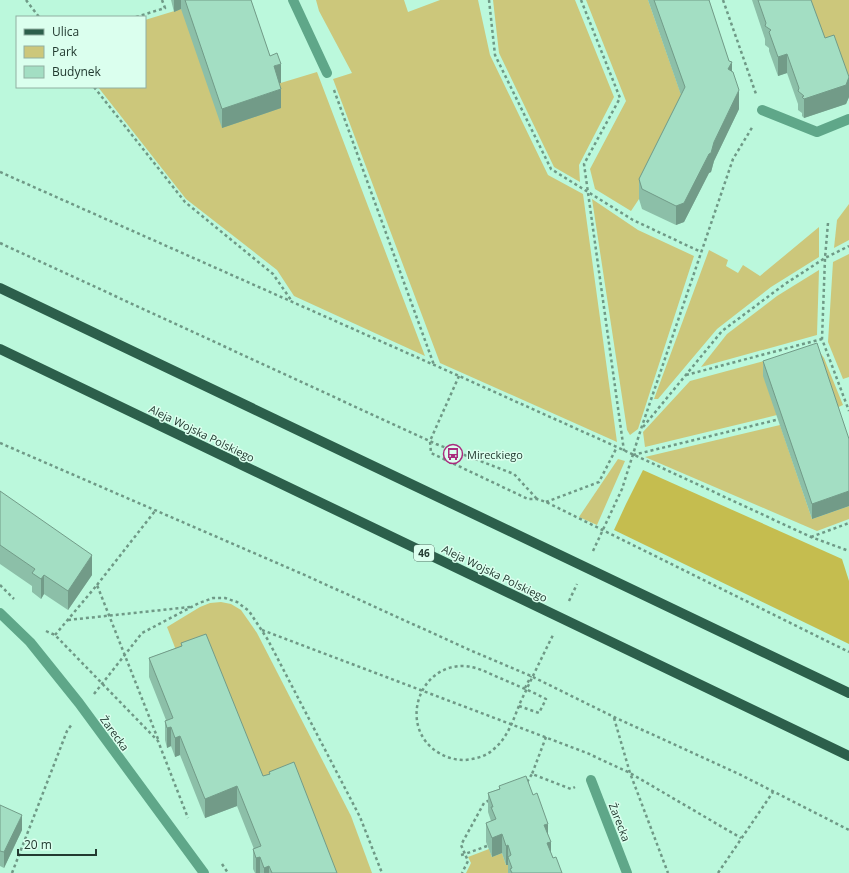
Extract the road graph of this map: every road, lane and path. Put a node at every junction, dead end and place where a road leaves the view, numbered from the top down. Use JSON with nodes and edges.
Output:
{"nodes":[{"id":1,"x":26,"y":0,"type":"edge"},
{"id":2,"x":162,"y":0,"type":"edge"},
{"id":3,"x":294,"y":0,"type":"edge"},
{"id":4,"x":489,"y":0,"type":"edge"},
{"id":5,"x":581,"y":0,"type":"edge"},
{"id":6,"x":723,"y":0,"type":"edge"},
{"id":7,"x":38,"y":16,"type":"edge"},
{"id":8,"x":139,"y":16,"type":"edge"},
{"id":9,"x":327,"y":73,"type":"joint"},
{"id":10,"x":95,"y":88,"type":"edge"},
{"id":11,"x":762,"y":110,"type":"junction"},
{"id":12,"x":849,"y":119,"type":"edge"},
{"id":13,"x":0,"y":172,"type":"edge"},
{"id":14,"x":588,"y":192,"type":"junction"},
{"id":15,"x":828,"y":223,"type":"dead end"},
{"id":16,"x":0,"y":243,"type":"edge"},
{"id":17,"x":849,"y":246,"type":"edge"},
{"id":18,"x":701,"y":252,"type":"junction"},
{"id":19,"x":825,"y":258,"type":"junction"},
{"id":20,"x":0,"y":288,"type":"edge"},
{"id":21,"x":292,"y":302,"type":"junction"},
{"id":22,"x":822,"y":339,"type":"junction"},
{"id":23,"x":0,"y":349,"type":"edge"},
{"id":24,"x":434,"y":366,"type":"junction"},
{"id":25,"x":686,"y":375,"type":"junction"},
{"id":26,"x":459,"y":376,"type":"junction"},
{"id":27,"x":849,"y":411,"type":"edge"},
{"id":28,"x":776,"y":420,"type":"edge"},
{"id":29,"x":641,"y":429,"type":"junction"},
{"id":30,"x":430,"y":441,"type":"junction"},
{"id":31,"x":0,"y":443,"type":"edge"},
{"id":32,"x":617,"y":447,"type":"junction"},
{"id":33,"x":624,"y":451,"type":"junction"},
{"id":34,"x":633,"y":455,"type":"junction"},
{"id":35,"x":537,"y":499,"type":"junction"},
{"id":36,"x":546,"y":502,"type":"junction"},
{"id":37,"x":155,"y":511,"type":"junction"},
{"id":38,"x":849,"y":523,"type":"edge"},
{"id":39,"x":811,"y":537,"type":"junction"},
{"id":40,"x":849,"y":551,"type":"edge"},
{"id":41,"x":592,"y":552,"type":"dead end"},
{"id":42,"x":579,"y":580,"type":"dead end"},
{"id":43,"x":0,"y":585,"type":"edge"},
{"id":44,"x":96,"y":585,"type":"junction"},
{"id":45,"x":17,"y":601,"type":"dead end"},
{"id":46,"x":569,"y":601,"type":"dead end"},
{"id":47,"x":193,"y":606,"type":"junction"},
{"id":48,"x":0,"y":613,"type":"edge"},
{"id":49,"x":109,"y":616,"type":"junction"},
{"id":50,"x":68,"y":620,"type":"junction"},
{"id":51,"x":42,"y":627,"type":"dead end"},
{"id":52,"x":262,"y":630,"type":"junction"},
{"id":53,"x":555,"y":630,"type":"dead end"},
{"id":54,"x":55,"y":635,"type":"junction"},
{"id":55,"x":849,"y":652,"type":"edge"},
{"id":56,"x":124,"y":655,"type":"junction"},
{"id":57,"x":531,"y":676,"type":"junction"},
{"id":58,"x":103,"y":684,"type":"junction"},
{"id":59,"x":525,"y":688,"type":"junction"},
{"id":60,"x":849,"y":693,"type":"edge"},
{"id":61,"x":519,"y":706,"type":"junction"},
{"id":62,"x":83,"y":709,"type":"junction"},
{"id":63,"x":614,"y":717,"type":"junction"},
{"id":64,"x":546,"y":738,"type":"junction"},
{"id":65,"x":158,"y":741,"type":"junction"},
{"id":66,"x":849,"y":756,"type":"edge"},
{"id":67,"x":630,"y":773,"type":"junction"},
{"id":68,"x":532,"y":774,"type":"junction"},
{"id":69,"x":591,"y":780,"type":"joint"},
{"id":70,"x":521,"y":785,"type":"edge"},
{"id":71,"x":773,"y":792,"type":"junction"},
{"id":72,"x":496,"y":797,"type":"edge"},
{"id":73,"x":190,"y":822,"type":"dead end"},
{"id":74,"x":849,"y":830,"type":"edge"},
{"id":75,"x":741,"y":838,"type":"junction"},
{"id":76,"x":487,"y":846,"type":"edge"},
{"id":77,"x":465,"y":854,"type":"junction"},
{"id":78,"x":461,"y":855,"type":"dead end"},
{"id":79,"x":219,"y":860,"type":"dead end"},
{"id":80,"x":12,"y":873,"type":"edge"},
{"id":81,"x":204,"y":873,"type":"edge"},
{"id":82,"x":228,"y":873,"type":"edge"},
{"id":83,"x":382,"y":873,"type":"edge"},
{"id":84,"x":462,"y":873,"type":"edge"},
{"id":85,"x":627,"y":873,"type":"edge"},
{"id":86,"x":668,"y":873,"type":"edge"},
{"id":87,"x":718,"y":873,"type":"edge"}],
"edges":[{"from":1,"to":7,"type":"path"},
{"from":2,"to":8,"type":"path"},
{"from":3,"to":9,"type":"street"},
{"from":4,"to":14,"type":"path"},
{"from":5,"to":14,"type":"path"},
{"from":6,"to":11,"type":"path"},
{"from":9,"to":24,"type":"path"},
{"from":10,"to":21,"type":"path"},
{"from":11,"to":12,"type":"street"},
{"from":11,"to":18,"type":"path"},
{"from":13,"to":21,"type":"path"},
{"from":14,"to":18,"type":"path"},
{"from":14,"to":33,"type":"path"},
{"from":15,"to":19,"type":"path"},
{"from":16,"to":30,"type":"path"},
{"from":17,"to":19,"type":"path"},
{"from":18,"to":29,"type":"path"},
{"from":19,"to":22,"type":"path"},
{"from":19,"to":25,"type":"path"},
{"from":20,"to":60,"type":"main road"},
{"from":21,"to":24,"type":"path"},
{"from":22,"to":25,"type":"path"},
{"from":22,"to":27,"type":"path"},
{"from":23,"to":66,"type":"main road","name":"Aleja Wojska Polskiego","number":"46"},
{"from":24,"to":26,"type":"path"},
{"from":25,"to":29,"type":"path"},
{"from":26,"to":30,"type":"path"},
{"from":26,"to":32,"type":"path"},
{"from":28,"to":34,"type":"path"},
{"from":29,"to":34,"type":"path"},
{"from":30,"to":35,"type":"path"},
{"from":30,"to":35,"type":"path"},
{"from":31,"to":37,"type":"path"},
{"from":32,"to":33,"type":"path"},
{"from":32,"to":36,"type":"path"},
{"from":33,"to":34,"type":"path"},
{"from":34,"to":39,"type":"path"},
{"from":34,"to":41,"type":"path"},
{"from":35,"to":36,"type":"path"},
{"from":36,"to":55,"type":"path"},
{"from":37,"to":44,"type":"path"},
{"from":37,"to":57,"type":"path"},
{"from":38,"to":39,"type":"path"},
{"from":39,"to":40,"type":"path"},
{"from":42,"to":46,"type":"path"},
{"from":43,"to":45,"type":"path"},
{"from":44,"to":49,"type":"path"},
{"from":44,"to":50,"type":"path"},
{"from":47,"to":49,"type":"path"},
{"from":47,"to":52,"type":"path"},
{"from":47,"to":56,"type":"path"},
{"from":48,"to":62,"type":"street","name":"Żarecka"},
{"from":49,"to":50,"type":"path"},
{"from":49,"to":56,"type":"path"},
{"from":50,"to":54,"type":"path"},
{"from":51,"to":54,"type":"path"},
{"from":52,"to":64,"type":"path"},
{"from":52,"to":83,"type":"path"},
{"from":53,"to":61,"type":"path"},
{"from":54,"to":58,"type":"path"},
{"from":56,"to":58,"type":"path"},
{"from":56,"to":65,"type":"path"},
{"from":57,"to":59,"type":"path"},
{"from":57,"to":63,"type":"path"},
{"from":58,"to":62,"type":"path"},
{"from":58,"to":65,"type":"path"},
{"from":59,"to":61,"type":"path"},
{"from":59,"to":61,"type":"path"},
{"from":62,"to":80,"type":"path"},
{"from":62,"to":81,"type":"street","name":"Żarecka"},
{"from":63,"to":67,"type":"path"},
{"from":63,"to":71,"type":"path"},
{"from":64,"to":67,"type":"path"},
{"from":64,"to":68,"type":"path"},
{"from":65,"to":73,"type":"path"},
{"from":67,"to":75,"type":"path"},
{"from":67,"to":86,"type":"path"},
{"from":68,"to":69,"type":"path"},
{"from":68,"to":70,"type":"path"},
{"from":69,"to":85,"type":"street","name":"Żarecka"},
{"from":71,"to":74,"type":"path"},
{"from":71,"to":75,"type":"path"},
{"from":72,"to":77,"type":"path"},
{"from":75,"to":87,"type":"path"},
{"from":76,"to":77,"type":"path"},
{"from":77,"to":78,"type":"path"},
{"from":77,"to":84,"type":"path"},
{"from":79,"to":82,"type":"path"}]}
